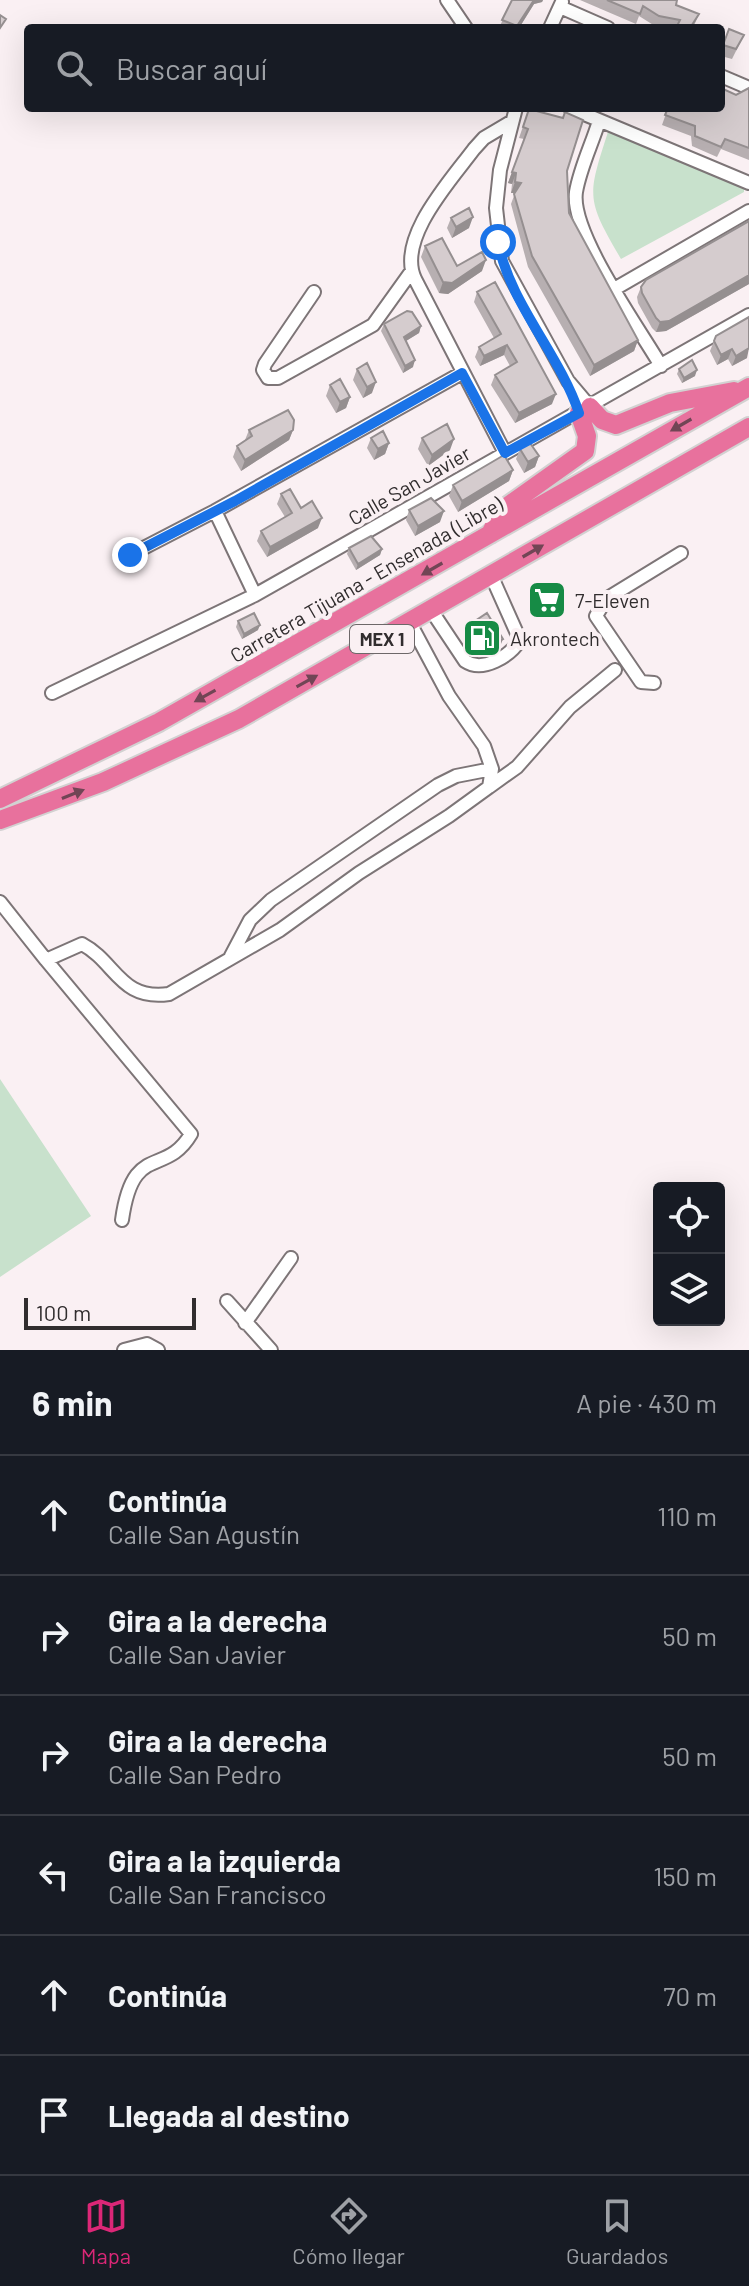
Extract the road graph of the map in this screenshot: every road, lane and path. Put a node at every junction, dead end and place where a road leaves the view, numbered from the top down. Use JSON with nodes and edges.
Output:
{"nodes":[{"id":1,"x":447,"y":0,"type":"edge"},
{"id":2,"x":561,"y":4,"type":"edge"},
{"id":3,"x":463,"y":24,"type":"edge"},
{"id":4,"x":552,"y":24,"type":"edge"},
{"id":5,"x":600,"y":24,"type":"edge"},
{"id":6,"x":725,"y":78,"type":"edge"},
{"id":7,"x":749,"y":88,"type":"edge"},
{"id":8,"x":515,"y":112,"type":"edge"},
{"id":9,"x":579,"y":112,"type":"edge"},
{"id":10,"x":599,"y":121,"type":"junction"},
{"id":11,"x":511,"y":122,"type":"junction"},
{"id":12,"x":749,"y":183,"type":"edge"},
{"id":13,"x":749,"y":211,"type":"edge"},
{"id":14,"x":411,"y":272,"type":"junction"},
{"id":15,"x":616,"y":288,"type":"junction"},
{"id":16,"x":314,"y":292,"type":"dead end"},
{"id":17,"x":749,"y":315,"type":"edge"},
{"id":18,"x":661,"y":366,"type":"junction"},
{"id":19,"x":462,"y":373,"type":"junction"},
{"id":20,"x":747,"y":388,"type":"edge"},
{"id":21,"x":585,"y":410,"type":"junction"},
{"id":22,"x":749,"y":427,"type":"edge"},
{"id":23,"x":505,"y":453,"type":"junction"},
{"id":24,"x":215,"y":511,"type":"junction"},
{"id":25,"x":490,"y":534,"type":"junction"},
{"id":26,"x":681,"y":553,"type":"dead end"},
{"id":27,"x":130,"y":555,"type":"dead end"},
{"id":28,"x":491,"y":575,"type":"junction"},
{"id":29,"x":255,"y":595,"type":"junction"},
{"id":30,"x":431,"y":610,"type":"junction"},
{"id":31,"x":410,"y":623,"type":"junction"},
{"id":32,"x":615,"y":670,"type":"dead end"},
{"id":33,"x":654,"y":683,"type":"dead end"},
{"id":34,"x":52,"y":693,"type":"dead end"},
{"id":35,"x":492,"y":769,"type":"junction"},
{"id":36,"x":51,"y":774,"type":"junction"},
{"id":37,"x":0,"y":784,"type":"edge"},
{"id":38,"x":489,"y":787,"type":"junction"},
{"id":39,"x":0,"y":799,"type":"edge"},
{"id":40,"x":0,"y":820,"type":"edge"},
{"id":41,"x":0,"y":902,"type":"edge"},
{"id":42,"x":231,"y":956,"type":"junction"},
{"id":43,"x":46,"y":960,"type":"junction"},
{"id":44,"x":122,"y":1220,"type":"dead end"},
{"id":45,"x":291,"y":1258,"type":"dead end"},
{"id":46,"x":227,"y":1301,"type":"dead end"},
{"id":47,"x":245,"y":1323,"type":"junction"},
{"id":48,"x":124,"y":1350,"type":"edge"},
{"id":49,"x":158,"y":1350,"type":"edge"},
{"id":50,"x":271,"y":1350,"type":"edge"}],
"edges":[{"from":1,"to":3,"type":"street"},
{"from":2,"to":4,"type":"street"},
{"from":2,"to":5,"type":"street"},
{"from":6,"to":7,"type":"street"},
{"from":8,"to":11,"type":"street"},
{"from":9,"to":10,"type":"street"},
{"from":10,"to":12,"type":"street"},
{"from":10,"to":15,"type":"street"},
{"from":11,"to":14,"type":"street"},
{"from":11,"to":21,"type":"street"},
{"from":13,"to":15,"type":"street"},
{"from":14,"to":16,"type":"street"},
{"from":14,"to":19,"type":"street"},
{"from":15,"to":18,"type":"street"},
{"from":17,"to":18,"type":"street","name":"Calle San Javier"},
{"from":18,"to":21,"type":"street","name":"Calle San Javier"},
{"from":19,"to":23,"type":"street"},
{"from":19,"to":24,"type":"street"},
{"from":20,"to":21,"type":"highway"},
{"from":20,"to":25,"type":"highway","name":"Carretera Tijuana - Ensenada (Libre)","number":"MEX 1","one_way":true},
{"from":21,"to":23,"type":"street","name":"Calle San Javier"},
{"from":21,"to":25,"type":"highway"},
{"from":28,"to":22,"type":"highway","number":"MEX 1","one_way":true},
{"from":23,"to":29,"type":"street","name":"Calle San Javier"},
{"from":24,"to":27,"type":"street"},
{"from":24,"to":29,"type":"street"},
{"from":25,"to":36,"type":"highway","name":"Carretera Tijuana - Ensenada (Libre)","number":"MEX 1","one_way":true},
{"from":26,"to":33,"type":"street"},
{"from":28,"to":30,"type":"highway","number":"MEX 1"},
{"from":28,"to":30,"type":"street"},
{"from":29,"to":34,"type":"street","name":"Calle San Javier"},
{"from":30,"to":31,"type":"highway","number":"MEX 1"},
{"from":31,"to":35,"type":"street"},
{"from":40,"to":31,"type":"highway","number":"MEX 1","one_way":true},
{"from":32,"to":38,"type":"street"},
{"from":35,"to":38,"type":"street"},
{"from":35,"to":42,"type":"street"},
{"from":36,"to":37,"type":"highway"},
{"from":36,"to":39,"type":"highway","name":"Carretera Tijuana - Ensenada (Libre)","number":"MEX 1"},
{"from":38,"to":42,"type":"street"},
{"from":41,"to":43,"type":"street"},
{"from":42,"to":43,"type":"street"},
{"from":43,"to":44,"type":"street"},
{"from":45,"to":47,"type":"street"},
{"from":46,"to":47,"type":"street"},
{"from":47,"to":50,"type":"street"},
{"from":48,"to":49,"type":"street"}]}
